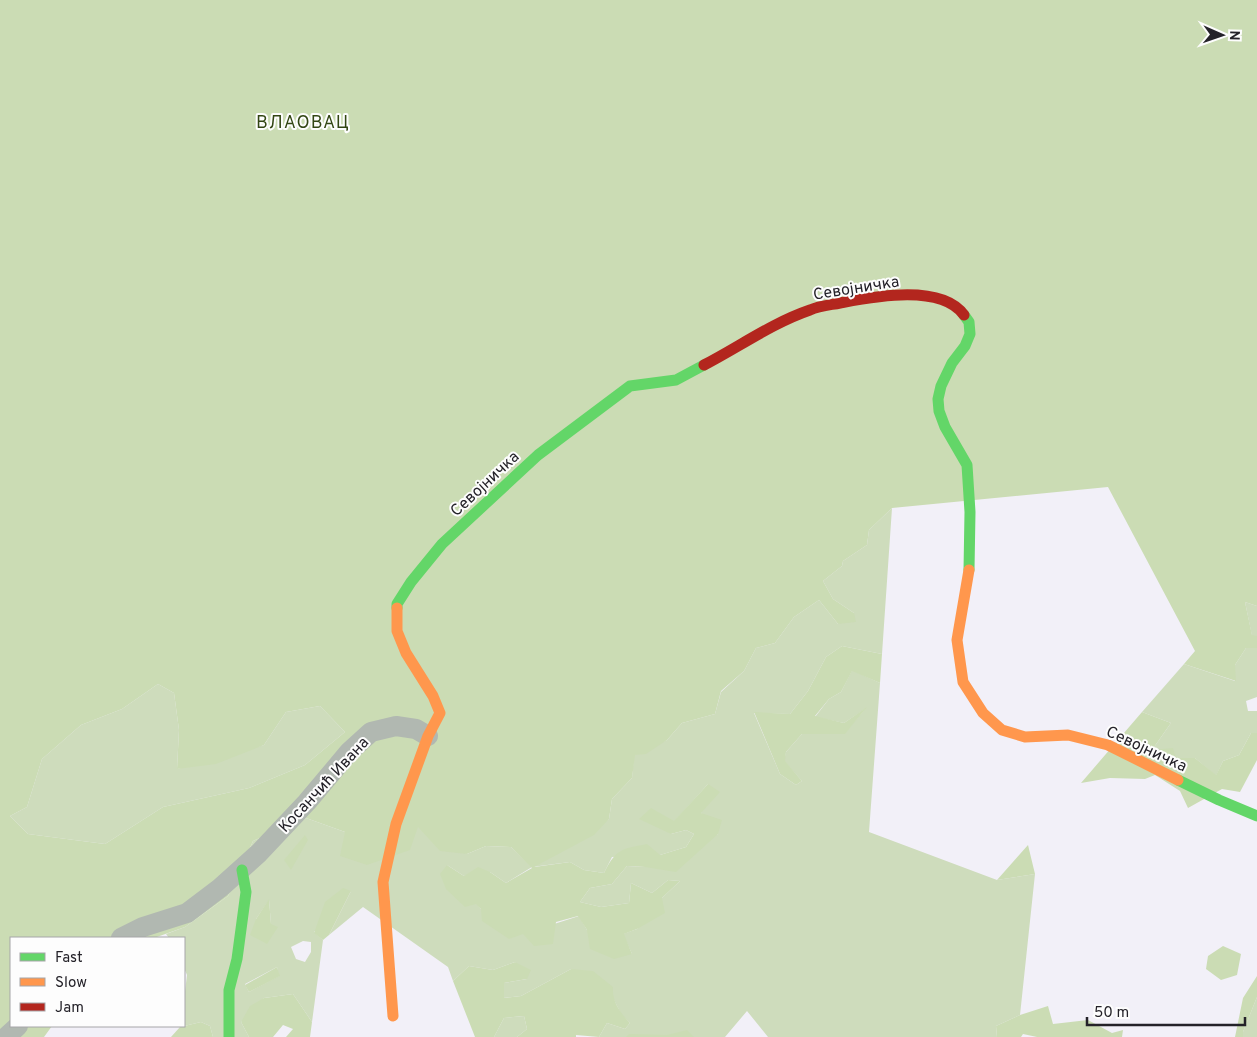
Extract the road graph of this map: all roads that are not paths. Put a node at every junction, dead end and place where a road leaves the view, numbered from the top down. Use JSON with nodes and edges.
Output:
{"nodes":[{"id":1,"x":428,"y":736,"type":"junction"},
{"id":2,"x":1257,"y":816,"type":"edge"},
{"id":3,"x":242,"y":870,"type":"junction"},
{"id":4,"x":123,"y":937,"type":"edge"},
{"id":5,"x":393,"y":1016,"type":"dead end"},
{"id":6,"x":17,"y":1027,"type":"edge"},
{"id":7,"x":6,"y":1037,"type":"edge"},
{"id":8,"x":229,"y":1037,"type":"edge"}],
"edges":[{"from":1,"to":2,"type":"street","name":"Севојничка"},
{"from":1,"to":3,"type":"street","name":"Косанчић Ивана"},
{"from":1,"to":5,"type":"street"},
{"from":3,"to":4,"type":"street","name":"Косанчић Ивана"},
{"from":3,"to":8,"type":"street"},
{"from":6,"to":7,"type":"street"}]}
